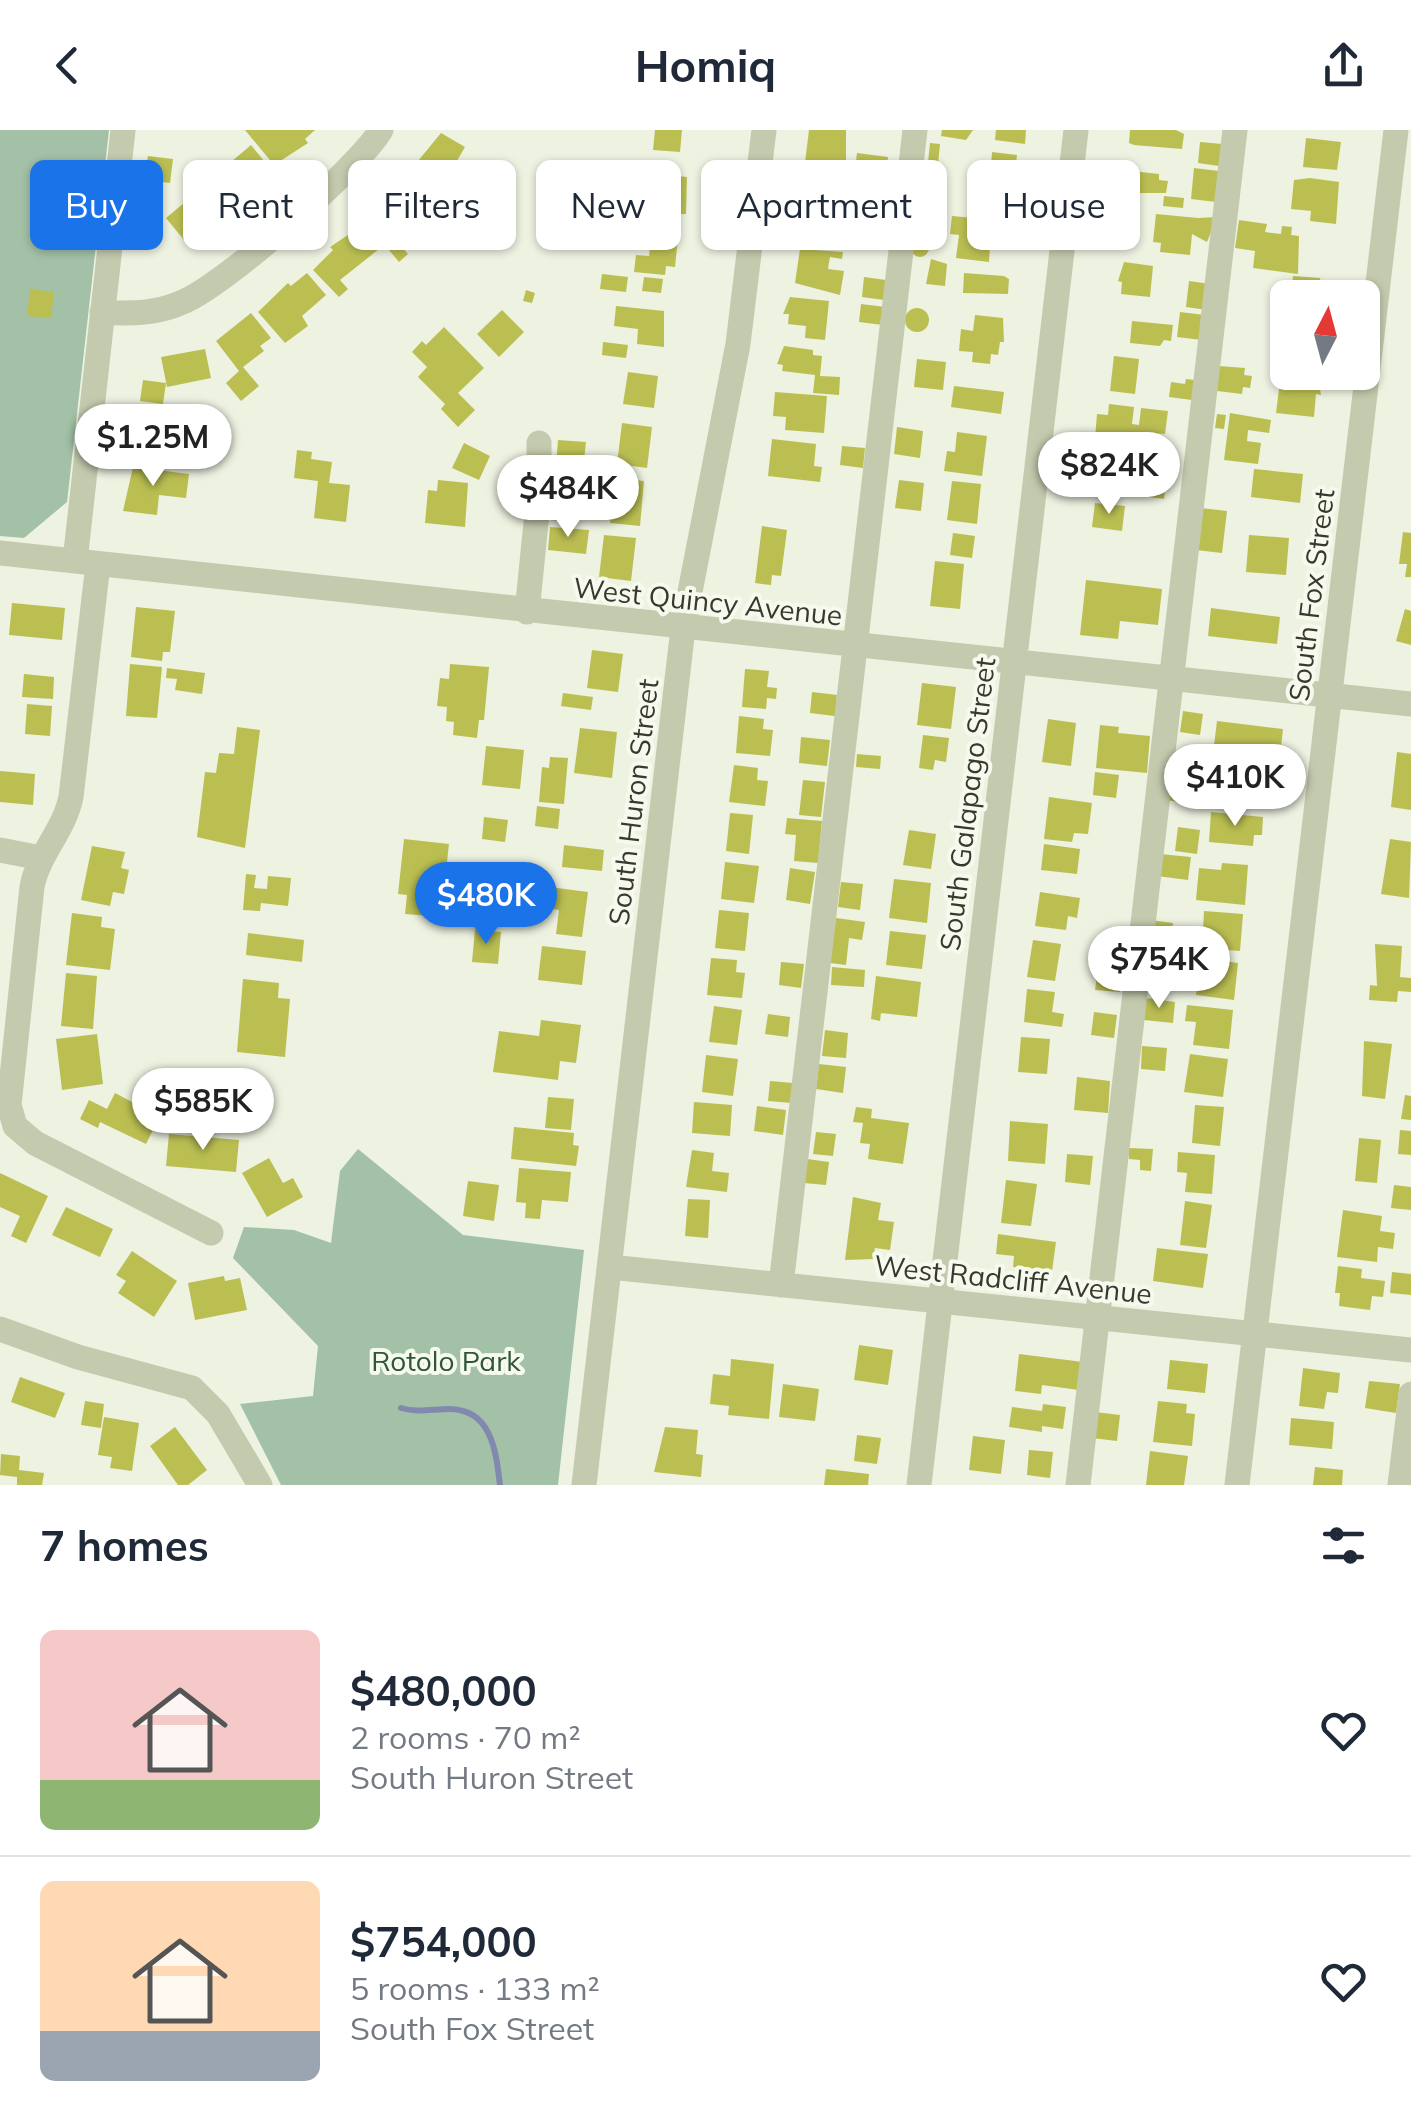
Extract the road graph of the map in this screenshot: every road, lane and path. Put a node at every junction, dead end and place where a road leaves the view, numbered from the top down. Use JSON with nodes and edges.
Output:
{"nodes":[{"id":1,"x":123,"y":130,"type":"edge"},
{"id":2,"x":381,"y":130,"type":"edge"},
{"id":3,"x":764,"y":130,"type":"edge"},
{"id":4,"x":916,"y":130,"type":"edge"},
{"id":5,"x":1076,"y":130,"type":"edge"},
{"id":6,"x":1235,"y":130,"type":"edge"},
{"id":7,"x":1396,"y":130,"type":"edge"},
{"id":8,"x":102,"y":312,"type":"junction"},
{"id":9,"x":540,"y":443,"type":"dead end"},
{"id":10,"x":0,"y":554,"type":"edge"},
{"id":11,"x":86,"y":563,"type":"junction"},
{"id":12,"x":527,"y":612,"type":"junction"},
{"id":13,"x":683,"y":628,"type":"junction"},
{"id":14,"x":855,"y":646,"type":"junction"},
{"id":15,"x":1014,"y":664,"type":"junction"},
{"id":16,"x":1172,"y":680,"type":"junction"},
{"id":17,"x":1329,"y":696,"type":"junction"},
{"id":18,"x":1411,"y":704,"type":"edge"},
{"id":19,"x":0,"y":850,"type":"edge"},
{"id":20,"x":41,"y":858,"type":"junction"},
{"id":21,"x":6,"y":1039,"type":"edge"},
{"id":22,"x":211,"y":1233,"type":"dead end"},
{"id":23,"x":610,"y":1266,"type":"junction"},
{"id":24,"x":780,"y":1284,"type":"junction"},
{"id":25,"x":940,"y":1301,"type":"junction"},
{"id":26,"x":1097,"y":1318,"type":"junction"},
{"id":27,"x":0,"y":1330,"type":"edge"},
{"id":28,"x":1256,"y":1334,"type":"junction"},
{"id":29,"x":1411,"y":1350,"type":"edge"},
{"id":30,"x":1411,"y":1394,"type":"edge"},
{"id":31,"x":260,"y":1485,"type":"edge"},
{"id":32,"x":584,"y":1485,"type":"edge"},
{"id":33,"x":919,"y":1485,"type":"edge"},
{"id":34,"x":1078,"y":1485,"type":"edge"},
{"id":35,"x":1238,"y":1485,"type":"edge"},
{"id":36,"x":1400,"y":1485,"type":"edge"}],
"edges":[{"from":1,"to":8,"type":"street"},
{"from":2,"to":8,"type":"street"},
{"from":3,"to":13,"type":"street","name":"South Huron Street"},
{"from":4,"to":14,"type":"street"},
{"from":5,"to":15,"type":"street","name":"South Galapago Street"},
{"from":6,"to":16,"type":"street"},
{"from":7,"to":17,"type":"street","name":"South Fox Street"},
{"from":8,"to":11,"type":"street"},
{"from":9,"to":12,"type":"street"},
{"from":10,"to":11,"type":"street","name":"West Quincy Avenue"},
{"from":11,"to":12,"type":"street","name":"West Quincy Avenue"},
{"from":11,"to":20,"type":"street"},
{"from":12,"to":13,"type":"street","name":"West Quincy Avenue"},
{"from":13,"to":14,"type":"street","name":"West Quincy Avenue"},
{"from":13,"to":23,"type":"street","name":"South Huron Street"},
{"from":14,"to":15,"type":"street","name":"West Quincy Avenue"},
{"from":14,"to":24,"type":"street"},
{"from":15,"to":16,"type":"street","name":"West Quincy Avenue"},
{"from":15,"to":25,"type":"street","name":"South Galapago Street"},
{"from":16,"to":17,"type":"street","name":"West Quincy Avenue"},
{"from":16,"to":26,"type":"street"},
{"from":17,"to":18,"type":"street","name":"West Quincy Avenue"},
{"from":17,"to":28,"type":"street","name":"South Fox Street"},
{"from":19,"to":20,"type":"street"},
{"from":20,"to":21,"type":"street"},
{"from":21,"to":22,"type":"street"},
{"from":23,"to":24,"type":"street","name":"West Radcliff Avenue"},
{"from":23,"to":32,"type":"street","name":"South Huron Street"},
{"from":24,"to":25,"type":"street","name":"West Radcliff Avenue"},
{"from":25,"to":26,"type":"street","name":"West Radcliff Avenue"},
{"from":25,"to":33,"type":"street","name":"South Galapago Street"},
{"from":26,"to":28,"type":"street","name":"West Radcliff Avenue"},
{"from":26,"to":34,"type":"street"},
{"from":27,"to":31,"type":"street"},
{"from":28,"to":29,"type":"street","name":"West Radcliff Avenue"},
{"from":28,"to":35,"type":"street","name":"South Fox Street"},
{"from":30,"to":36,"type":"street"}]}
